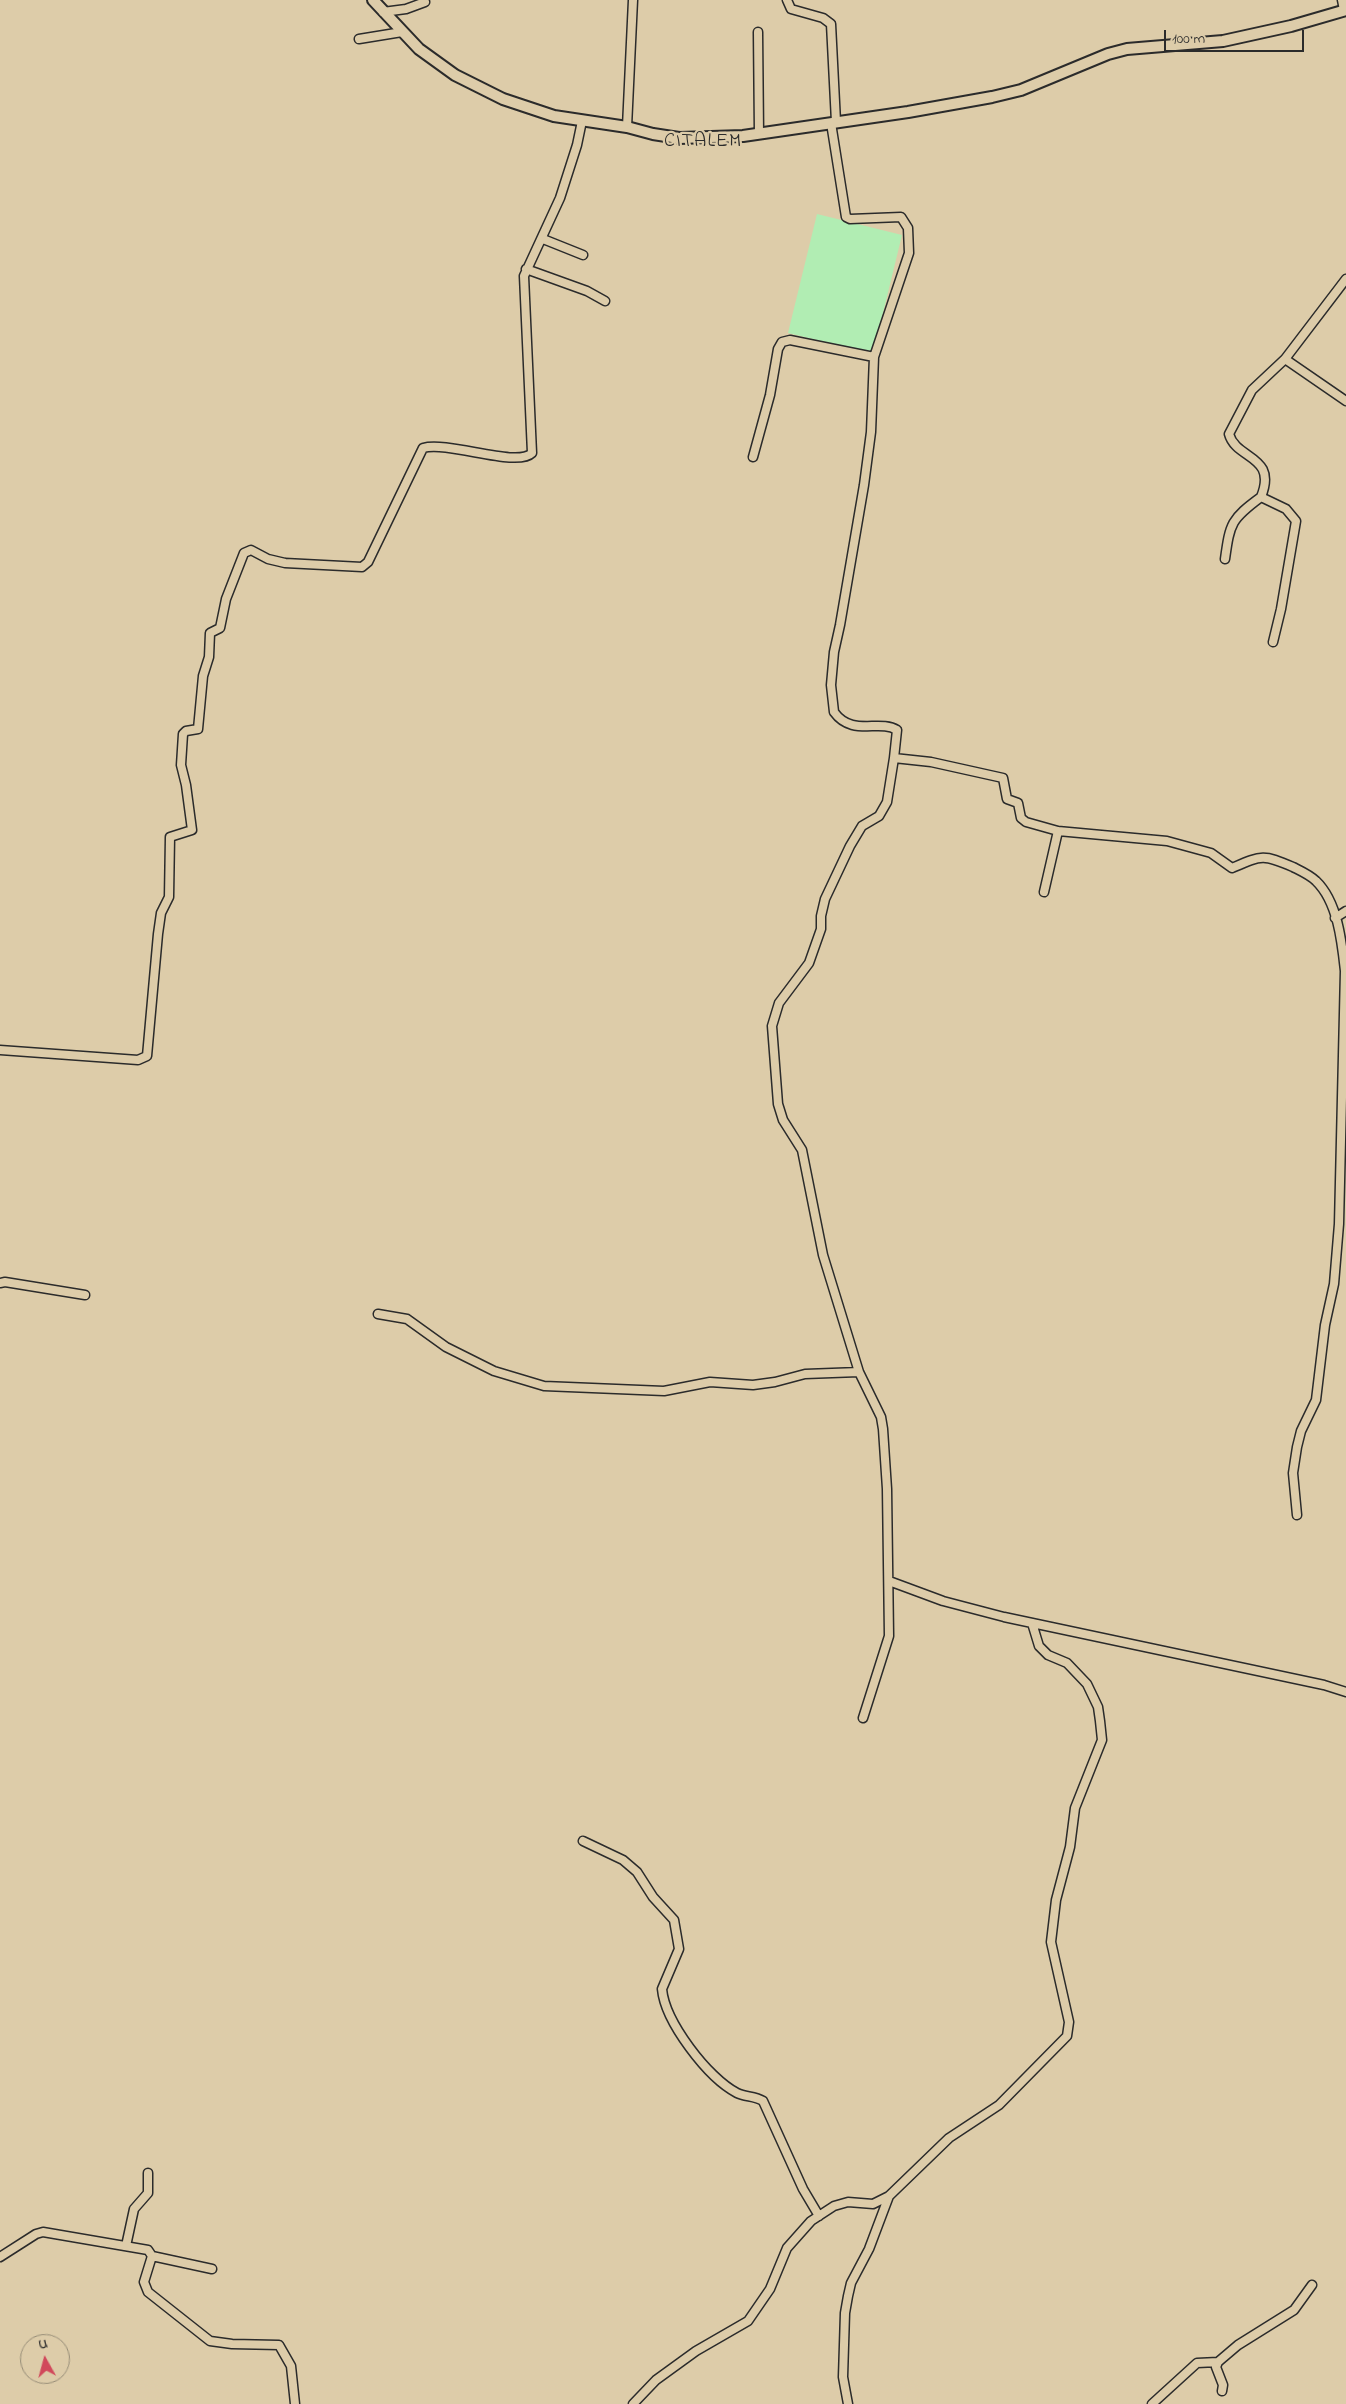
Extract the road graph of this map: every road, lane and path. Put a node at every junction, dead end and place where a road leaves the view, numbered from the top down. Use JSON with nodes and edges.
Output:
{"nodes":[{"id":1,"x":373,"y":0,"type":"edge"},
{"id":2,"x":633,"y":0,"type":"edge"},
{"id":3,"x":787,"y":0,"type":"edge"},
{"id":4,"x":425,"y":2,"type":"dead end"},
{"id":5,"x":1344,"y":7,"type":"edge"},
{"id":6,"x":383,"y":12,"type":"junction"},
{"id":7,"x":402,"y":32,"type":"junction"},
{"id":8,"x":758,"y":32,"type":"dead end"},
{"id":9,"x":360,"y":39,"type":"dead end"},
{"id":10,"x":582,"y":121,"type":"junction"},
{"id":11,"x":833,"y":123,"type":"junction"},
{"id":12,"x":627,"y":127,"type":"junction"},
{"id":13,"x":759,"y":134,"type":"junction"},
{"id":14,"x":543,"y":239,"type":"junction"},
{"id":15,"x":583,"y":255,"type":"dead end"},
{"id":16,"x":526,"y":269,"type":"junction"},
{"id":17,"x":1346,"y":279,"type":"edge"},
{"id":18,"x":605,"y":301,"type":"dead end"},
{"id":19,"x":874,"y":357,"type":"junction"},
{"id":20,"x":1284,"y":359,"type":"junction"},
{"id":21,"x":1346,"y":401,"type":"edge"},
{"id":22,"x":753,"y":457,"type":"dead end"},
{"id":23,"x":1261,"y":497,"type":"junction"},
{"id":24,"x":1225,"y":560,"type":"dead end"},
{"id":25,"x":1272,"y":642,"type":"dead end"},
{"id":26,"x":894,"y":758,"type":"junction"},
{"id":27,"x":1058,"y":831,"type":"junction"},
{"id":28,"x":1044,"y":892,"type":"dead end"},
{"id":29,"x":1346,"y":911,"type":"edge"},
{"id":30,"x":1335,"y":918,"type":"junction"},
{"id":31,"x":0,"y":1050,"type":"edge"},
{"id":32,"x":0,"y":1283,"type":"edge"},
{"id":33,"x":85,"y":1295,"type":"dead end"},
{"id":34,"x":378,"y":1314,"type":"dead end"},
{"id":35,"x":860,"y":1372,"type":"junction"},
{"id":36,"x":1297,"y":1515,"type":"dead end"},
{"id":37,"x":889,"y":1580,"type":"junction"},
{"id":38,"x":1032,"y":1623,"type":"junction"},
{"id":39,"x":1346,"y":1692,"type":"edge"},
{"id":40,"x":863,"y":1718,"type":"dead end"},
{"id":41,"x":583,"y":1841,"type":"dead end"},
{"id":42,"x":148,"y":2173,"type":"dead end"},
{"id":43,"x":889,"y":2196,"type":"junction"},
{"id":44,"x":819,"y":2216,"type":"junction"},
{"id":45,"x":126,"y":2246,"type":"junction"},
{"id":46,"x":152,"y":2256,"type":"junction"},
{"id":47,"x":0,"y":2258,"type":"edge"},
{"id":48,"x":212,"y":2269,"type":"dead end"},
{"id":49,"x":1312,"y":2285,"type":"dead end"},
{"id":50,"x":1218,"y":2362,"type":"junction"},
{"id":51,"x":1222,"y":2391,"type":"dead end"},
{"id":52,"x":295,"y":2404,"type":"edge"},
{"id":53,"x":633,"y":2404,"type":"edge"},
{"id":54,"x":848,"y":2404,"type":"edge"},
{"id":55,"x":1152,"y":2404,"type":"edge"}],
"edges":[{"from":1,"to":6,"type":"main road"},
{"from":2,"to":12,"type":"street"},
{"from":3,"to":11,"type":"street"},
{"from":4,"to":6,"type":"street"},
{"from":5,"to":11,"type":"main road"},
{"from":6,"to":7,"type":"main road"},
{"from":7,"to":9,"type":"street"},
{"from":7,"to":10,"type":"main road"},
{"from":8,"to":13,"type":"street"},
{"from":10,"to":12,"type":"main road"},
{"from":10,"to":14,"type":"street"},
{"from":11,"to":13,"type":"main road"},
{"from":11,"to":19,"type":"street"},
{"from":12,"to":13,"type":"main road"},
{"from":14,"to":15,"type":"street"},
{"from":14,"to":16,"type":"street"},
{"from":16,"to":18,"type":"street"},
{"from":16,"to":31,"type":"street"},
{"from":17,"to":20,"type":"street"},
{"from":19,"to":22,"type":"street"},
{"from":19,"to":26,"type":"street"},
{"from":20,"to":21,"type":"street"},
{"from":20,"to":23,"type":"street"},
{"from":23,"to":24,"type":"street"},
{"from":23,"to":25,"type":"street"},
{"from":26,"to":27,"type":"street"},
{"from":26,"to":35,"type":"street"},
{"from":27,"to":28,"type":"street"},
{"from":27,"to":30,"type":"street"},
{"from":29,"to":30,"type":"street"},
{"from":30,"to":36,"type":"street"},
{"from":32,"to":33,"type":"street"},
{"from":34,"to":35,"type":"street"},
{"from":35,"to":37,"type":"street"},
{"from":37,"to":38,"type":"street"},
{"from":37,"to":40,"type":"street"},
{"from":38,"to":39,"type":"street"},
{"from":38,"to":43,"type":"street"},
{"from":41,"to":44,"type":"street"},
{"from":42,"to":45,"type":"street"},
{"from":43,"to":44,"type":"street"},
{"from":43,"to":54,"type":"street"},
{"from":44,"to":53,"type":"street"},
{"from":45,"to":46,"type":"street"},
{"from":45,"to":47,"type":"street"},
{"from":46,"to":48,"type":"street"},
{"from":46,"to":52,"type":"street"},
{"from":49,"to":50,"type":"street"},
{"from":50,"to":51,"type":"street"},
{"from":50,"to":55,"type":"street"}]}
